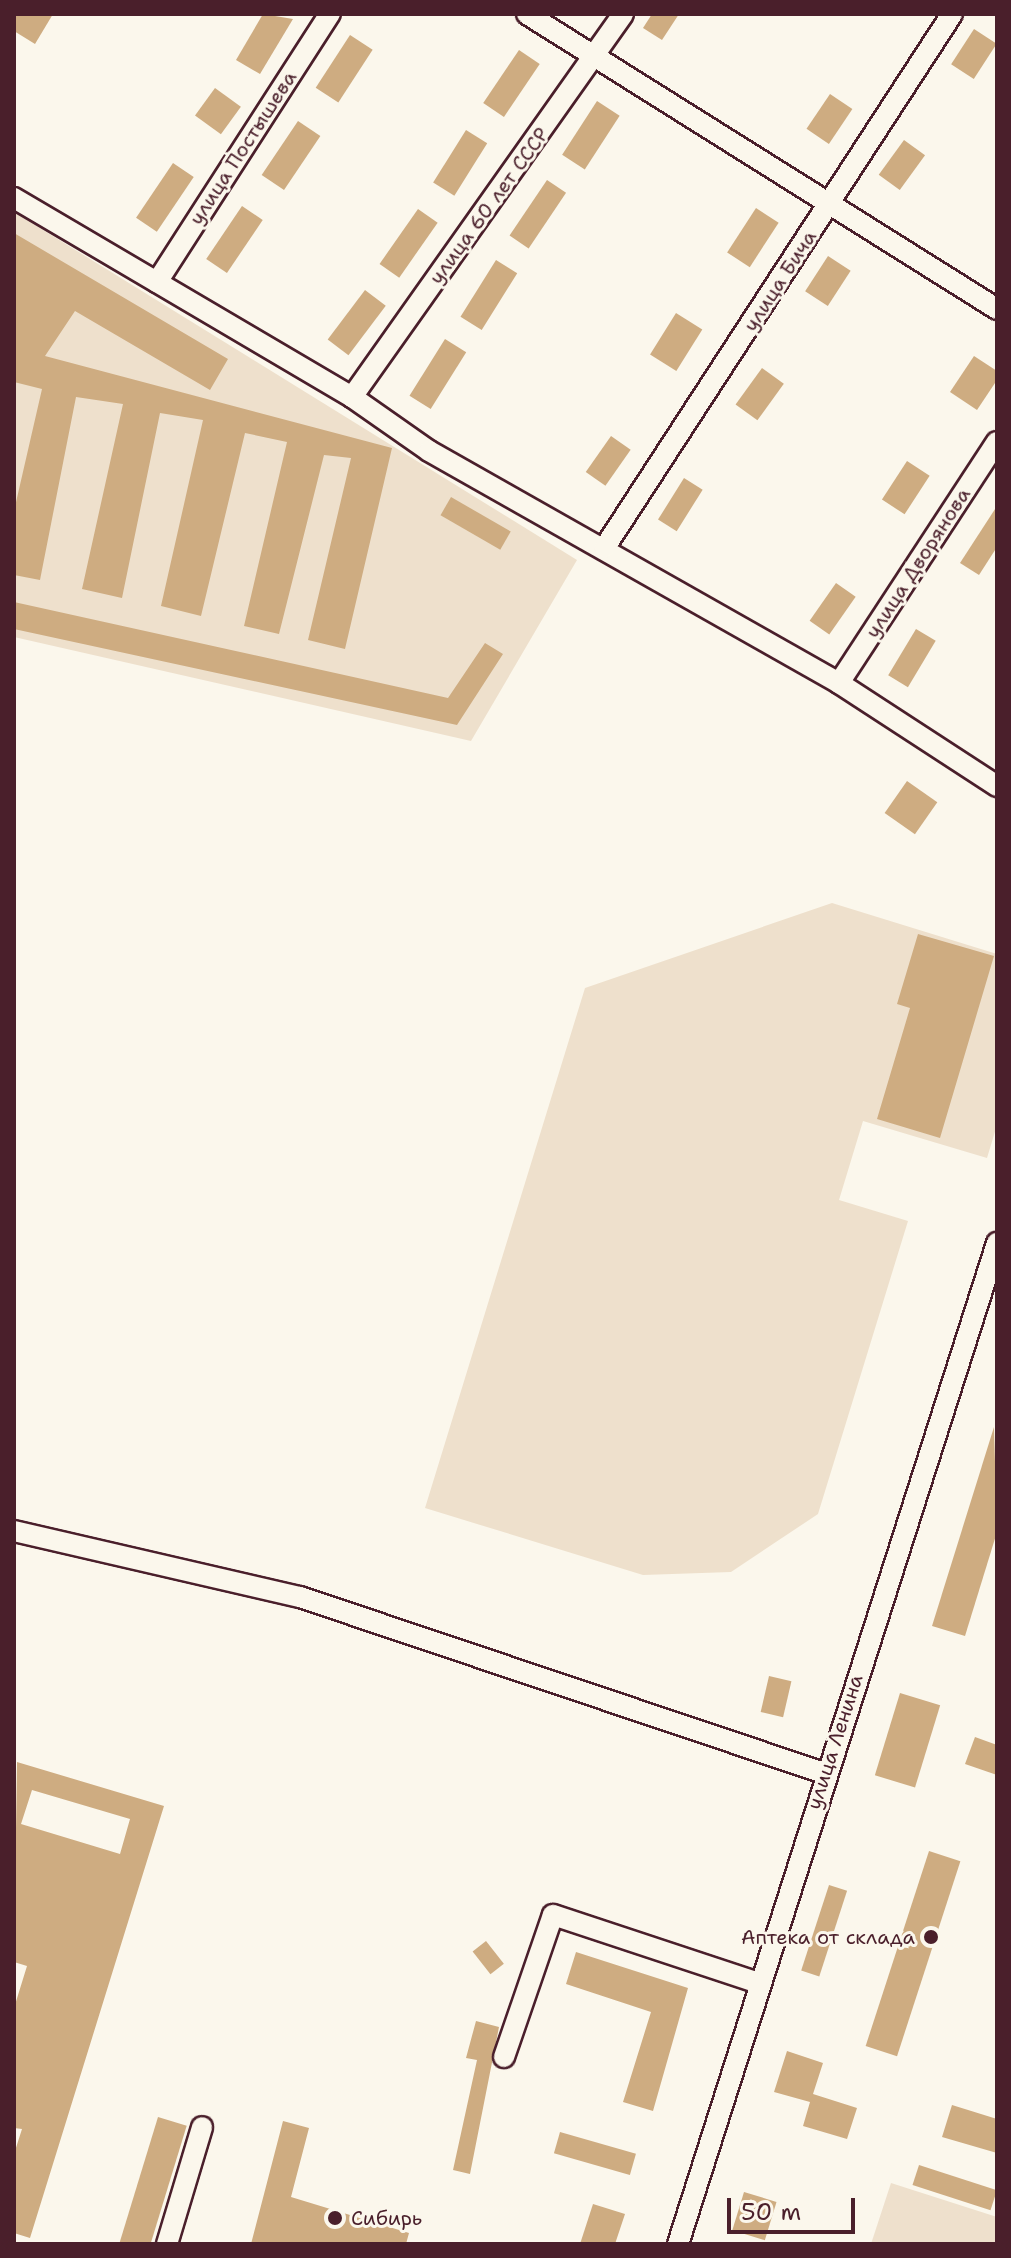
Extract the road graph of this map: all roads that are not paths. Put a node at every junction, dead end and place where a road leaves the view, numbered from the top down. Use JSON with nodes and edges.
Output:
{"nodes":[{"id":1,"x":330,"y":14,"type":"edge"},
{"id":2,"x":527,"y":14,"type":"edge"},
{"id":3,"x":623,"y":14,"type":"edge"},
{"id":4,"x":952,"y":14,"type":"edge"},
{"id":5,"x":596,"y":57,"type":"junction"},
{"id":6,"x":14,"y":198,"type":"edge"},
{"id":7,"x":831,"y":203,"type":"junction"},
{"id":8,"x":157,"y":282,"type":"junction"},
{"id":9,"x":997,"y":309,"type":"edge"},
{"id":10,"x":352,"y":397,"type":"junction"},
{"id":11,"x":997,"y":442,"type":"edge"},
{"id":12,"x":605,"y":547,"type":"junction"},
{"id":13,"x":839,"y":683,"type":"junction"},
{"id":14,"x":997,"y":786,"type":"edge"},
{"id":15,"x":997,"y":1243,"type":"edge"},
{"id":16,"x":14,"y":1531,"type":"edge"},
{"id":17,"x":824,"y":1773,"type":"junction"},
{"id":18,"x":759,"y":1983,"type":"junction"},
{"id":19,"x":504,"y":2057,"type":"dead end"},
{"id":20,"x":202,"y":2127,"type":"dead end"},
{"id":21,"x":167,"y":2244,"type":"edge"},
{"id":22,"x":678,"y":2244,"type":"edge"}],
"edges":[{"from":1,"to":8,"type":"street","name":"улица Постышева"},
{"from":2,"to":5,"type":"street"},
{"from":3,"to":5,"type":"street","name":"улица 60 лет СССР"},
{"from":4,"to":7,"type":"street","name":"улица Бича"},
{"from":5,"to":7,"type":"street"},
{"from":5,"to":10,"type":"street","name":"улица 60 лет СССР"},
{"from":6,"to":8,"type":"street"},
{"from":7,"to":9,"type":"street"},
{"from":7,"to":12,"type":"street","name":"улица Бича"},
{"from":8,"to":10,"type":"street"},
{"from":10,"to":12,"type":"street"},
{"from":11,"to":13,"type":"street","name":"улица Дворянова"},
{"from":12,"to":13,"type":"street"},
{"from":13,"to":14,"type":"street"},
{"from":15,"to":17,"type":"street","name":"улица Ленина"},
{"from":16,"to":17,"type":"street"},
{"from":17,"to":18,"type":"street","name":"улица Ленина"},
{"from":18,"to":19,"type":"street"},
{"from":18,"to":22,"type":"street","name":"улица Ленина"},
{"from":20,"to":21,"type":"street"}]}
